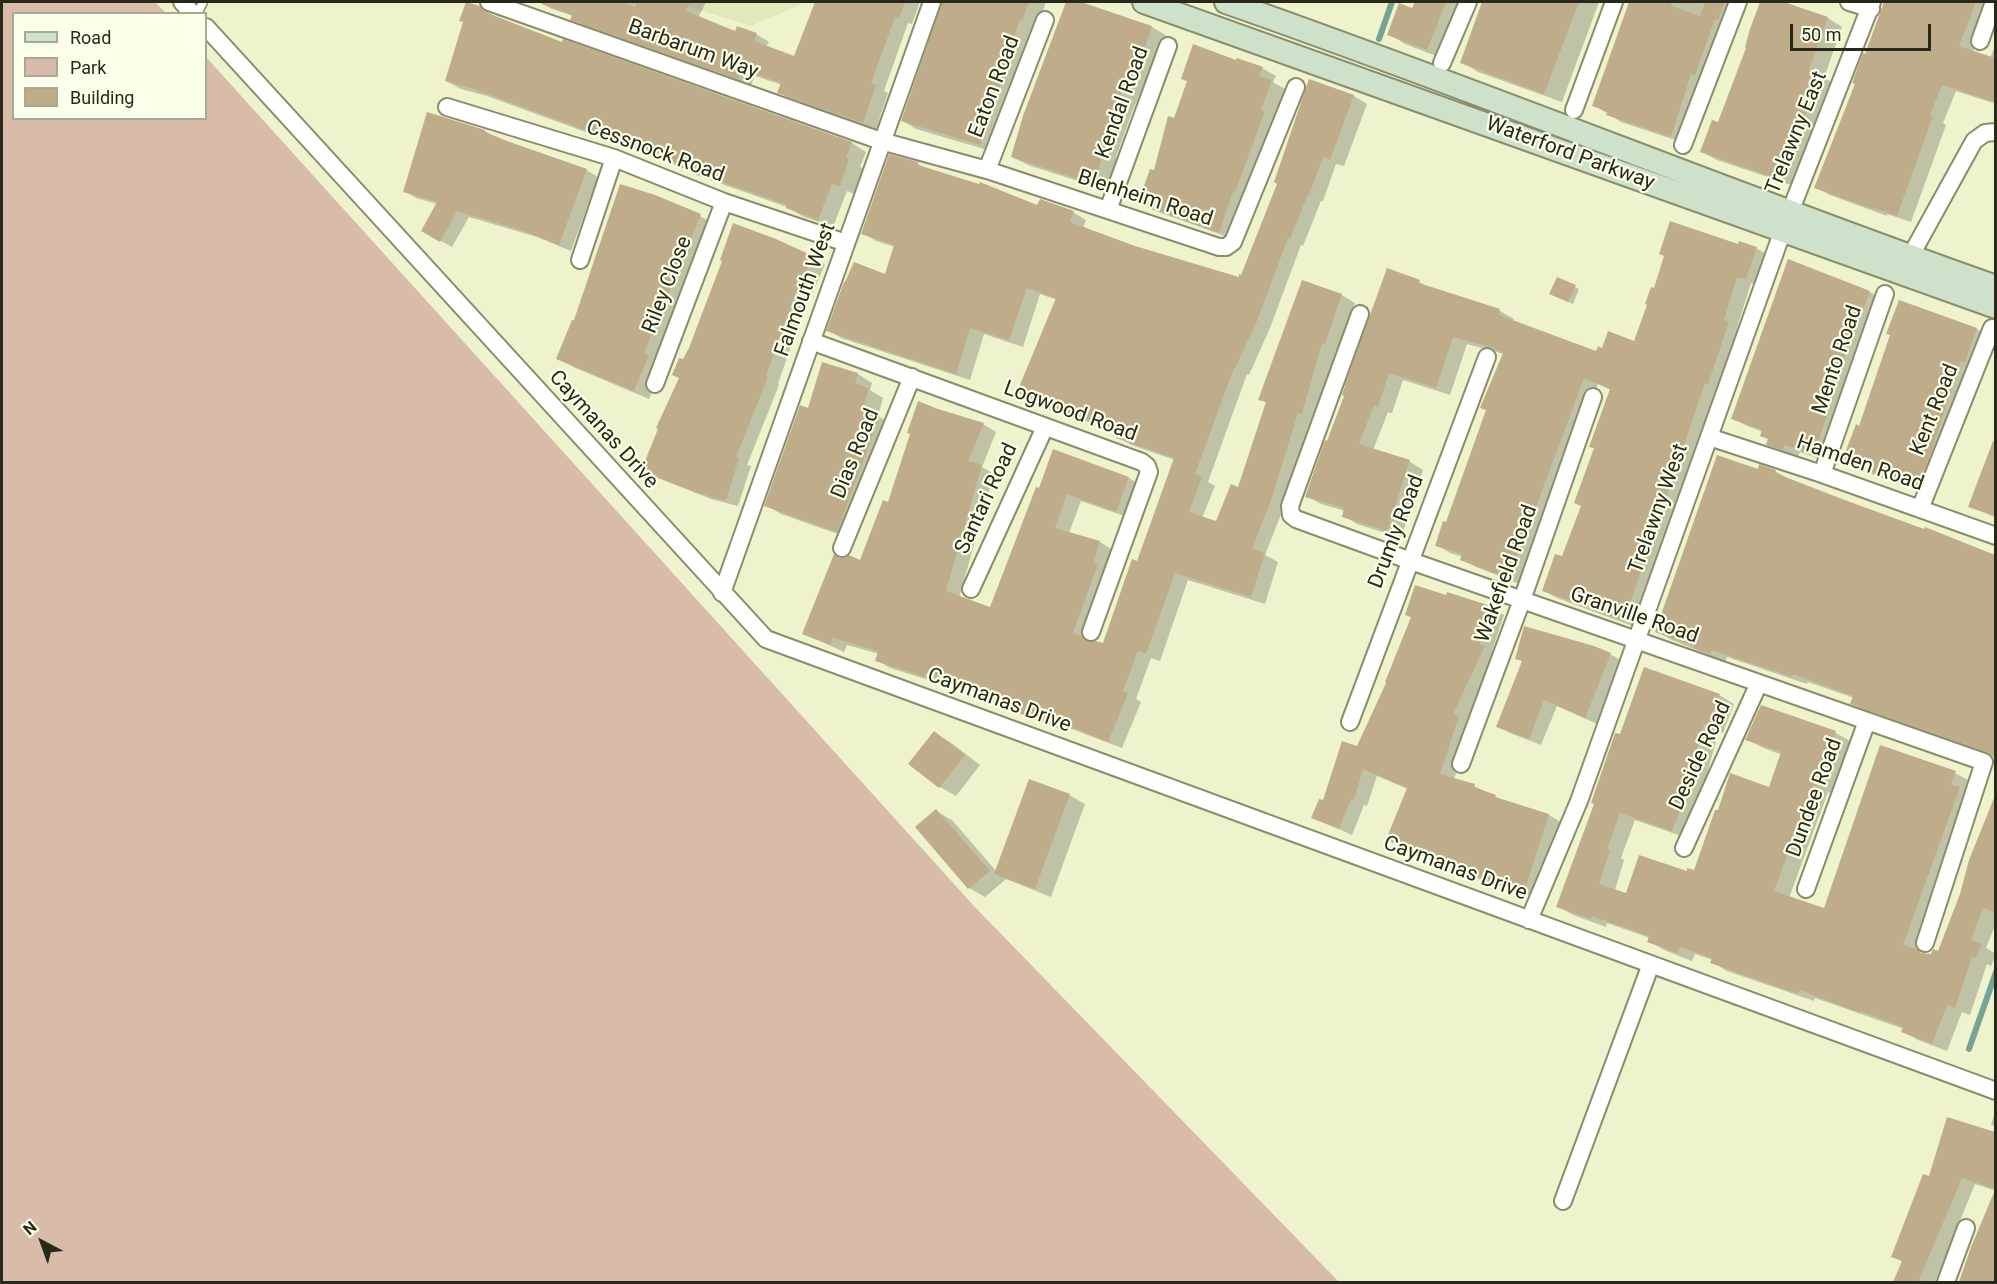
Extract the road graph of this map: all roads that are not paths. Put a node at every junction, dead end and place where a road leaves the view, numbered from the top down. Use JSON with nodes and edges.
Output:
{"nodes":[{"id":1,"x":489,"y":2,"type":"edge"},
{"id":2,"x":932,"y":2,"type":"edge"},
{"id":3,"x":1144,"y":2,"type":"edge"},
{"id":4,"x":1226,"y":2,"type":"edge"},
{"id":5,"x":1468,"y":2,"type":"edge"},
{"id":6,"x":1614,"y":2,"type":"edge"},
{"id":7,"x":1738,"y":2,"type":"edge"},
{"id":8,"x":1850,"y":2,"type":"edge"},
{"id":9,"x":1995,"y":2,"type":"edge"},
{"id":10,"x":1871,"y":5,"type":"edge"},
{"id":11,"x":1045,"y":20,"type":"dead end"},
{"id":12,"x":207,"y":28,"type":"edge"},
{"id":13,"x":1980,"y":41,"type":"dead end"},
{"id":14,"x":1168,"y":46,"type":"dead end"},
{"id":15,"x":1442,"y":63,"type":"dead end"},
{"id":16,"x":1296,"y":87,"type":"dead end"},
{"id":17,"x":447,"y":107,"type":"dead end"},
{"id":18,"x":1574,"y":110,"type":"dead end"},
{"id":19,"x":1995,"y":132,"type":"edge"},
{"id":20,"x":881,"y":141,"type":"junction"},
{"id":21,"x":1683,"y":145,"type":"dead end"},
{"id":22,"x":614,"y":158,"type":"junction"},
{"id":23,"x":987,"y":170,"type":"junction"},
{"id":24,"x":724,"y":202,"type":"junction"},
{"id":25,"x":1108,"y":210,"type":"junction"},
{"id":26,"x":1786,"y":222,"type":"junction"},
{"id":27,"x":846,"y":243,"type":"junction"},
{"id":28,"x":1910,"y":257,"type":"junction"},
{"id":29,"x":580,"y":260,"type":"dead end"},
{"id":30,"x":1995,"y":287,"type":"edge"},
{"id":31,"x":1885,"y":294,"type":"dead end"},
{"id":32,"x":1360,"y":314,"type":"dead end"},
{"id":33,"x":1994,"y":317,"type":"edge"},
{"id":34,"x":812,"y":341,"type":"junction"},
{"id":35,"x":1487,"y":357,"type":"dead end"},
{"id":36,"x":912,"y":377,"type":"junction"},
{"id":37,"x":655,"y":384,"type":"dead end"},
{"id":38,"x":1593,"y":398,"type":"dead end"},
{"id":39,"x":1045,"y":427,"type":"junction"},
{"id":40,"x":1709,"y":436,"type":"junction"},
{"id":41,"x":1822,"y":474,"type":"junction"},
{"id":42,"x":1920,"y":509,"type":"junction"},
{"id":43,"x":1995,"y":536,"type":"edge"},
{"id":44,"x":842,"y":548,"type":"dead end"},
{"id":45,"x":1411,"y":561,"type":"junction"},
{"id":46,"x":971,"y":589,"type":"dead end"},
{"id":47,"x":722,"y":593,"type":"junction"},
{"id":48,"x":1522,"y":600,"type":"junction"},
{"id":49,"x":1091,"y":632,"type":"dead end"},
{"id":50,"x":1635,"y":640,"type":"junction"},
{"id":51,"x":1759,"y":684,"type":"junction"},
{"id":52,"x":1867,"y":721,"type":"junction"},
{"id":53,"x":1350,"y":722,"type":"dead end"},
{"id":54,"x":1461,"y":764,"type":"dead end"},
{"id":55,"x":1684,"y":848,"type":"dead end"},
{"id":56,"x":1806,"y":890,"type":"dead end"},
{"id":57,"x":1529,"y":920,"type":"junction"},
{"id":58,"x":1925,"y":943,"type":"dead end"},
{"id":59,"x":1651,"y":964,"type":"junction"},
{"id":60,"x":1995,"y":1091,"type":"edge"},
{"id":61,"x":1563,"y":1201,"type":"dead end"},
{"id":62,"x":1966,"y":1228,"type":"dead end"},
{"id":63,"x":1946,"y":1282,"type":"edge"}],
"edges":[{"from":1,"to":20,"type":"street","name":"Barbarum Way"},
{"from":2,"to":20,"type":"street","name":"Falmouth West"},
{"from":3,"to":26,"type":"street","name":"Waterford Parkway"},
{"from":4,"to":26,"type":"street","name":"Waterford Parkway"},
{"from":5,"to":15,"type":"street"},
{"from":6,"to":18,"type":"street"},
{"from":7,"to":21,"type":"street"},
{"from":8,"to":10,"type":"street"},
{"from":9,"to":13,"type":"street"},
{"from":10,"to":26,"type":"street","name":"Trelawny East"},
{"from":11,"to":23,"type":"street","name":"Eaton Road"},
{"from":12,"to":47,"type":"street","name":"Caymanas Drive"},
{"from":14,"to":25,"type":"street","name":"Kendal Road"},
{"from":16,"to":25,"type":"street","name":"Blenheim Road"},
{"from":17,"to":22,"type":"street","name":"Cessnock Road"},
{"from":19,"to":28,"type":"street"},
{"from":20,"to":23,"type":"street","name":"Blenheim Road"},
{"from":20,"to":27,"type":"street","name":"Falmouth West"},
{"from":22,"to":24,"type":"street","name":"Cessnock Road"},
{"from":22,"to":29,"type":"street"},
{"from":23,"to":25,"type":"street","name":"Blenheim Road"},
{"from":24,"to":27,"type":"street","name":"Cessnock Road"},
{"from":24,"to":37,"type":"street","name":"Riley Close"},
{"from":26,"to":28,"type":"street","name":"Waterford Parkway"},
{"from":26,"to":33,"type":"street","name":"Waterford Parkway"},
{"from":26,"to":40,"type":"street","name":"Trelawny West"},
{"from":27,"to":34,"type":"street","name":"Falmouth West"},
{"from":28,"to":30,"type":"street","name":"Waterford Parkway"},
{"from":31,"to":41,"type":"street","name":"Mento Road"},
{"from":32,"to":45,"type":"street","name":"Granville Road"},
{"from":33,"to":42,"type":"street","name":"Kent Road"},
{"from":34,"to":36,"type":"street","name":"Logwood Road"},
{"from":34,"to":47,"type":"street","name":"Falmouth West"},
{"from":35,"to":45,"type":"street","name":"Drumly Road"},
{"from":36,"to":39,"type":"street","name":"Logwood Road"},
{"from":36,"to":44,"type":"street","name":"Dias Road"},
{"from":38,"to":48,"type":"street","name":"Wakefield Road"},
{"from":39,"to":46,"type":"street","name":"Santari Road"},
{"from":39,"to":49,"type":"street","name":"Logwood Road"},
{"from":40,"to":41,"type":"street","name":"Hamden Road"},
{"from":40,"to":50,"type":"street","name":"Trelawny West"},
{"from":41,"to":42,"type":"street","name":"Hamden Road"},
{"from":42,"to":43,"type":"street","name":"Hamden Road"},
{"from":45,"to":48,"type":"street","name":"Granville Road"},
{"from":45,"to":53,"type":"street","name":"Drumly Road"},
{"from":47,"to":57,"type":"street","name":"Caymanas Drive"},
{"from":48,"to":50,"type":"street","name":"Granville Road"},
{"from":48,"to":54,"type":"street","name":"Wakefield Road"},
{"from":50,"to":51,"type":"street","name":"Granville Road"},
{"from":50,"to":57,"type":"street","name":"Trelawny West"},
{"from":51,"to":52,"type":"street","name":"Granville Road"},
{"from":51,"to":55,"type":"street","name":"Deside Road"},
{"from":52,"to":56,"type":"street","name":"Dundee Road"},
{"from":52,"to":58,"type":"street","name":"Granville Road"},
{"from":57,"to":59,"type":"street","name":"Caymanas Drive"},
{"from":59,"to":60,"type":"street","name":"Caymanas Drive"},
{"from":59,"to":61,"type":"street"},
{"from":62,"to":63,"type":"street"}]}
